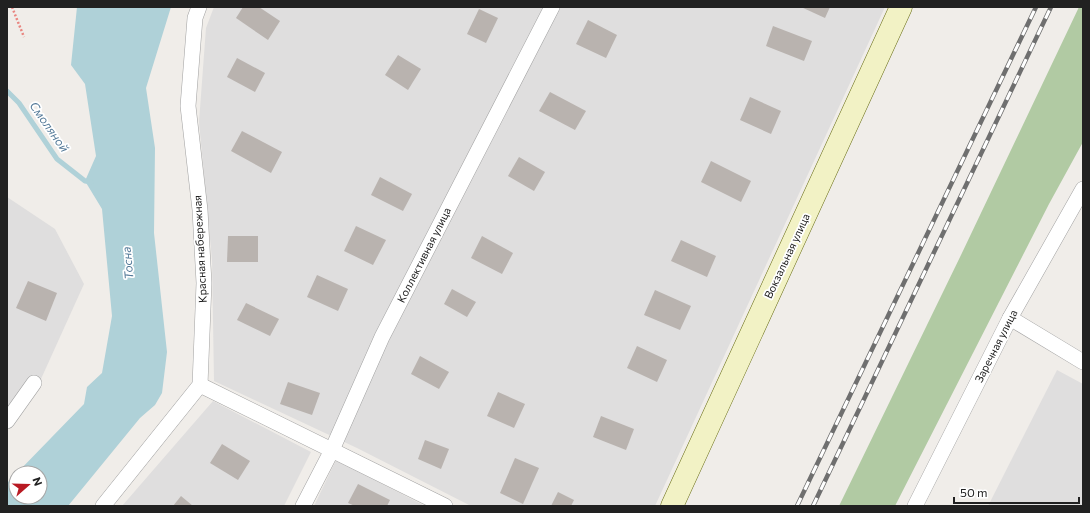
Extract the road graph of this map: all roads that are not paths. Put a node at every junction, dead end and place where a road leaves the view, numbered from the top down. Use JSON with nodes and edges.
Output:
{"nodes":[{"id":1,"x":199,"y":7,"type":"edge"},
{"id":2,"x":552,"y":7,"type":"edge"},
{"id":3,"x":901,"y":7,"type":"edge"},
{"id":4,"x":1083,"y":189,"type":"edge"},
{"id":5,"x":1010,"y":318,"type":"junction"},
{"id":6,"x":1083,"y":362,"type":"edge"},
{"id":7,"x":34,"y":383,"type":"dead end"},
{"id":8,"x":200,"y":385,"type":"junction"},
{"id":9,"x":7,"y":421,"type":"edge"},
{"id":10,"x":332,"y":450,"type":"junction"},
{"id":11,"x":103,"y":506,"type":"edge"},
{"id":12,"x":303,"y":506,"type":"edge"},
{"id":13,"x":445,"y":506,"type":"edge"},
{"id":14,"x":672,"y":506,"type":"edge"},
{"id":15,"x":915,"y":506,"type":"edge"}],
"edges":[{"from":1,"to":8,"type":"street","name":"Красная набережная"},
{"from":2,"to":10,"type":"street","name":"Коллективная улица"},
{"from":3,"to":14,"type":"street","name":"Вокзальная улица"},
{"from":4,"to":5,"type":"street","name":"Заречная улица"},
{"from":5,"to":6,"type":"street"},
{"from":5,"to":15,"type":"street","name":"Заречная улица"},
{"from":7,"to":9,"type":"street"},
{"from":8,"to":10,"type":"street"},
{"from":8,"to":11,"type":"street"},
{"from":10,"to":12,"type":"street","name":"Коллективная улица"},
{"from":10,"to":13,"type":"street"}]}
